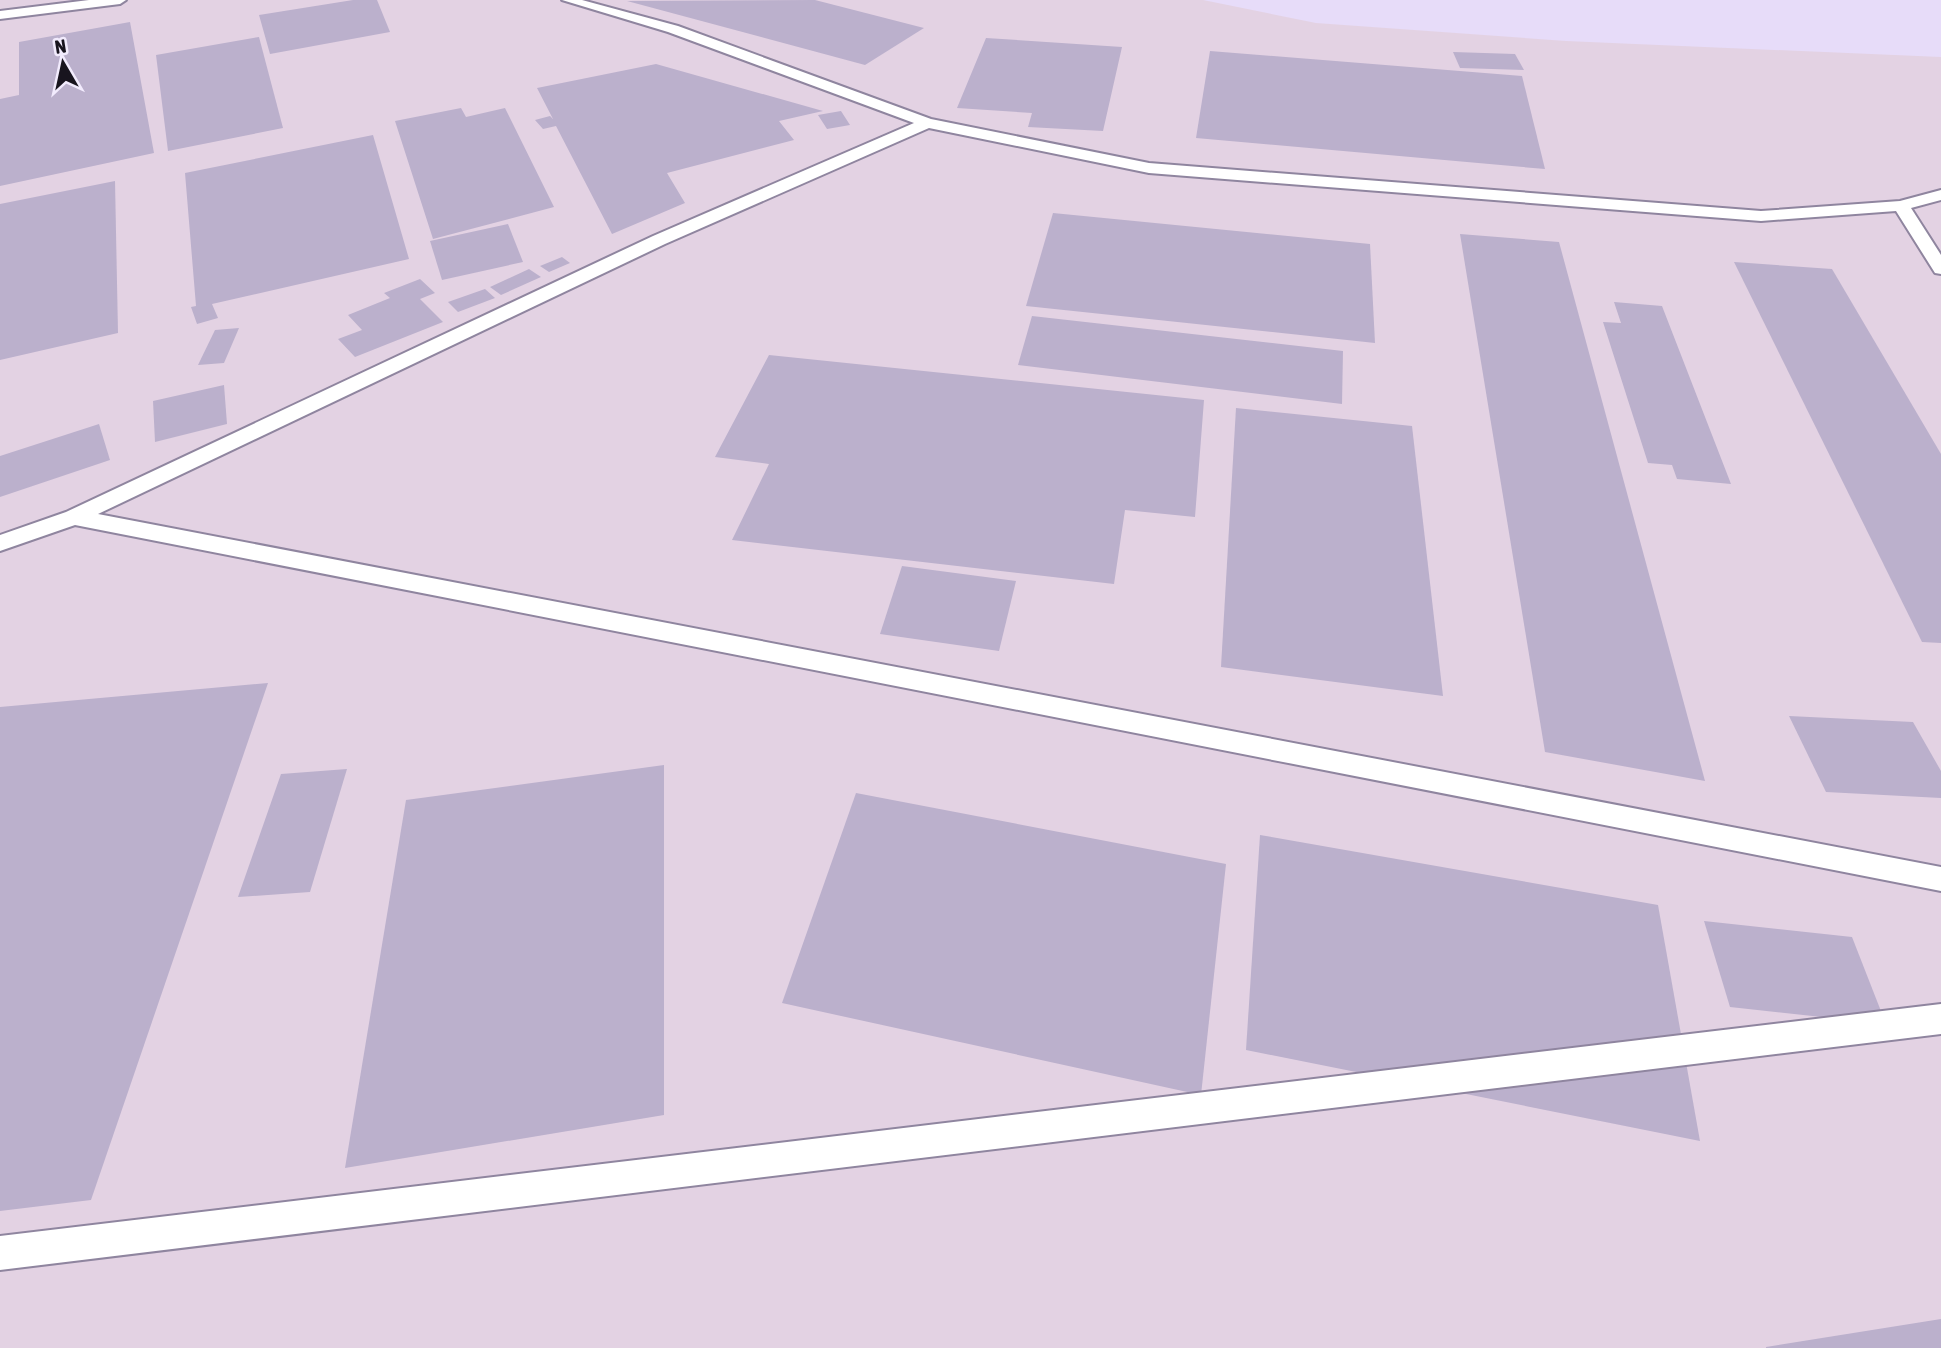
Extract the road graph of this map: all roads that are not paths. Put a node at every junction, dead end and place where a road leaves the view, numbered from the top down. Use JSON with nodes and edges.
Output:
{"nodes":[{"id":1,"x":120,"y":0,"type":"edge"},
{"id":2,"x":568,"y":0,"type":"edge"},
{"id":3,"x":0,"y":15,"type":"edge"},
{"id":4,"x":927,"y":123,"type":"junction"},
{"id":5,"x":1941,"y":195,"type":"edge"},
{"id":6,"x":1901,"y":206,"type":"junction"},
{"id":7,"x":1941,"y":269,"type":"edge"},
{"id":8,"x":74,"y":517,"type":"junction"},
{"id":9,"x":0,"y":543,"type":"edge"},
{"id":10,"x":1941,"y":879,"type":"edge"},
{"id":11,"x":1941,"y":1019,"type":"edge"},
{"id":12,"x":0,"y":1254,"type":"edge"}],
"edges":[{"from":1,"to":3,"type":"lane"},
{"from":2,"to":4,"type":"lane"},
{"from":4,"to":6,"type":"lane"},
{"from":4,"to":8,"type":"lane"},
{"from":5,"to":6,"type":"lane"},
{"from":6,"to":7,"type":"lane"},
{"from":8,"to":9,"type":"lane"},
{"from":8,"to":10,"type":"lane"},
{"from":11,"to":12,"type":"lane"}]}
